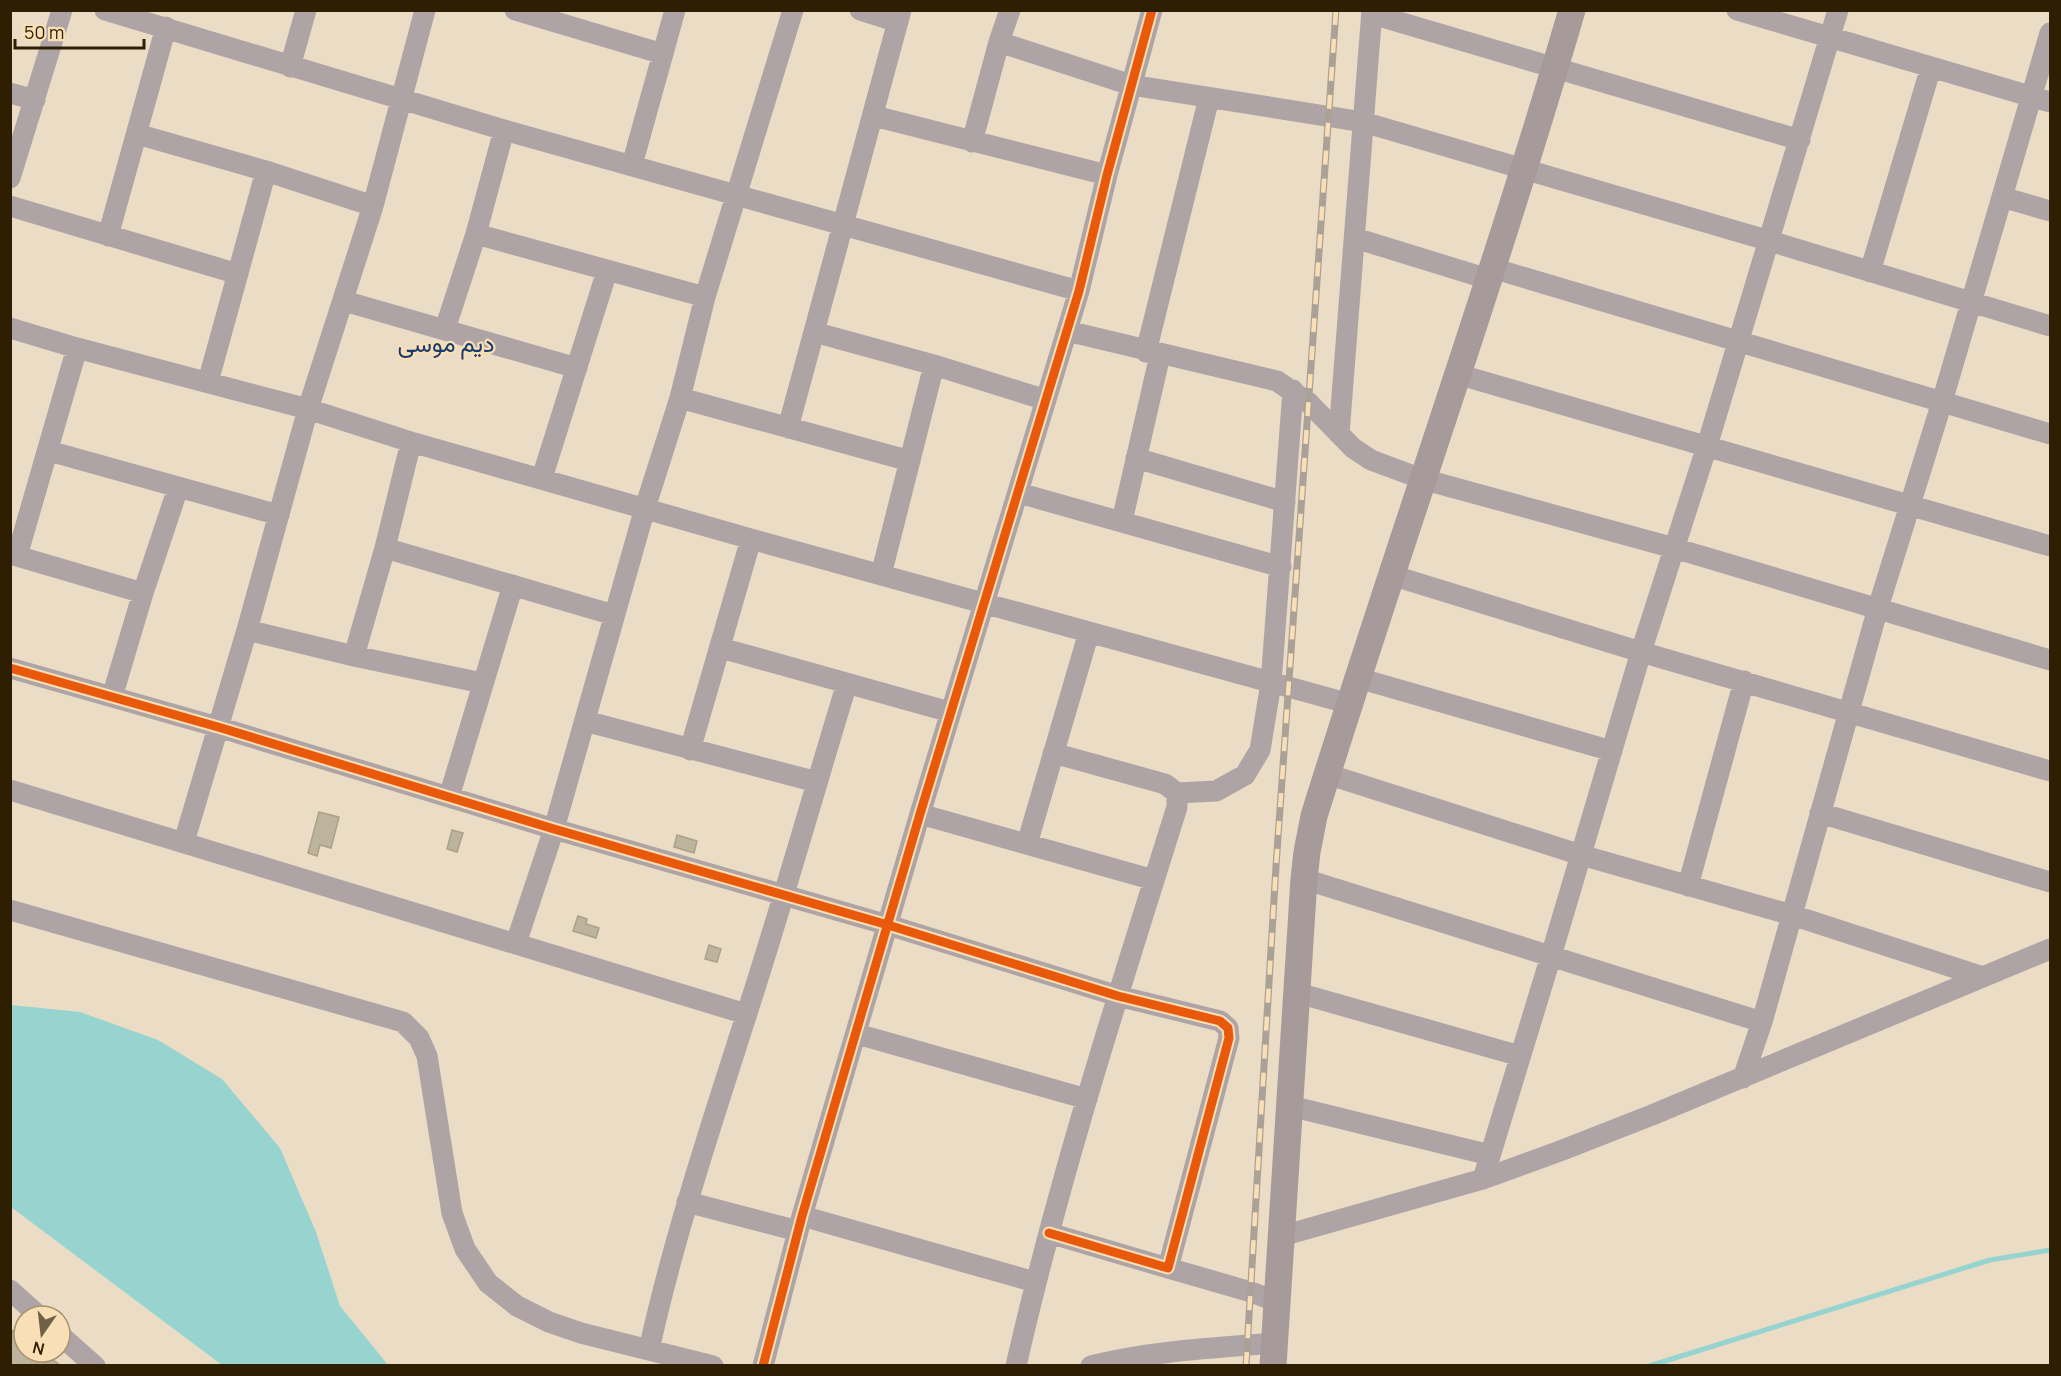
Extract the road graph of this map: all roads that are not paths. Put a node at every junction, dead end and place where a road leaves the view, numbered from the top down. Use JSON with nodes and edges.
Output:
{"nodes":[{"id":1,"x":62,"y":10,"type":"edge"},
{"id":2,"x":105,"y":10,"type":"edge"},
{"id":3,"x":306,"y":10,"type":"edge"},
{"id":4,"x":425,"y":10,"type":"edge"},
{"id":5,"x":515,"y":10,"type":"edge"},
{"id":6,"x":675,"y":10,"type":"edge"},
{"id":7,"x":793,"y":10,"type":"edge"},
{"id":8,"x":860,"y":10,"type":"edge"},
{"id":9,"x":1010,"y":10,"type":"edge"},
{"id":10,"x":1152,"y":10,"type":"edge"},
{"id":11,"x":1572,"y":10,"type":"edge"},
{"id":12,"x":1737,"y":10,"type":"edge"},
{"id":13,"x":1838,"y":10,"type":"edge"},
{"id":14,"x":1372,"y":12,"type":"edge"},
{"id":15,"x":541,"y":14,"type":"edge"},
{"id":16,"x":900,"y":16,"type":"edge"},
{"id":17,"x":166,"y":27,"type":"junction"},
{"id":18,"x":2050,"y":33,"type":"edge"},
{"id":19,"x":1831,"y":38,"type":"junction"},
{"id":20,"x":999,"y":42,"type":"junction"},
{"id":21,"x":663,"y":54,"type":"junction"},
{"id":22,"x":290,"y":67,"type":"junction"},
{"id":23,"x":1556,"y":67,"type":"junction"},
{"id":24,"x":1930,"y":67,"type":"junction"},
{"id":25,"x":1131,"y":85,"type":"junction"},
{"id":26,"x":10,"y":93,"type":"edge"},
{"id":27,"x":1209,"y":98,"type":"junction"},
{"id":28,"x":401,"y":99,"type":"junction"},
{"id":29,"x":2041,"y":99,"type":"edge"},
{"id":30,"x":35,"y":100,"type":"junction"},
{"id":31,"x":873,"y":116,"type":"junction"},
{"id":32,"x":1364,"y":122,"type":"junction"},
{"id":33,"x":504,"y":130,"type":"junction"},
{"id":34,"x":137,"y":134,"type":"junction"},
{"id":35,"x":1800,"y":140,"type":"junction"},
{"id":36,"x":972,"y":142,"type":"junction"},
{"id":37,"x":632,"y":165,"type":"junction"},
{"id":38,"x":1524,"y":170,"type":"junction"},
{"id":39,"x":266,"y":171,"type":"junction"},
{"id":40,"x":1107,"y":176,"type":"junction"},
{"id":41,"x":10,"y":178,"type":"edge"},
{"id":42,"x":736,"y":194,"type":"junction"},
{"id":43,"x":2002,"y":197,"type":"junction"},
{"id":44,"x":10,"y":206,"type":"edge"},
{"id":45,"x":373,"y":206,"type":"junction"},
{"id":46,"x":2050,"y":212,"type":"edge"},
{"id":47,"x":844,"y":225,"type":"junction"},
{"id":48,"x":476,"y":234,"type":"junction"},
{"id":49,"x":108,"y":236,"type":"junction"},
{"id":50,"x":1355,"y":238,"type":"junction"},
{"id":51,"x":1770,"y":241,"type":"junction"},
{"id":52,"x":607,"y":271,"type":"junction"},
{"id":53,"x":1870,"y":272,"type":"junction"},
{"id":54,"x":238,"y":274,"type":"junction"},
{"id":55,"x":1490,"y":274,"type":"junction"},
{"id":56,"x":1079,"y":291,"type":"junction"},
{"id":57,"x":705,"y":297,"type":"junction"},
{"id":58,"x":344,"y":301,"type":"junction"},
{"id":59,"x":1971,"y":303,"type":"junction"},
{"id":60,"x":2050,"y":326,"type":"edge"},
{"id":61,"x":10,"y":328,"type":"edge"},
{"id":62,"x":445,"y":329,"type":"junction"},
{"id":63,"x":814,"y":332,"type":"junction"},
{"id":64,"x":1067,"y":332,"type":"junction"},
{"id":65,"x":1737,"y":341,"type":"junction"},
{"id":66,"x":77,"y":348,"type":"junction"},
{"id":67,"x":1153,"y":353,"type":"junction"},
{"id":68,"x":934,"y":365,"type":"junction"},
{"id":69,"x":577,"y":368,"type":"junction"},
{"id":70,"x":1457,"y":374,"type":"junction"},
{"id":71,"x":208,"y":382,"type":"junction"},
{"id":72,"x":1293,"y":390,"type":"junction"},
{"id":73,"x":680,"y":398,"type":"junction"},
{"id":74,"x":1046,"y":400,"type":"junction"},
{"id":75,"x":1942,"y":402,"type":"junction"},
{"id":76,"x":308,"y":409,"type":"junction"},
{"id":77,"x":788,"y":428,"type":"junction"},
{"id":78,"x":1339,"y":434,"type":"junction"},
{"id":79,"x":2050,"y":434,"type":"edge"},
{"id":80,"x":411,"y":442,"type":"junction"},
{"id":81,"x":1707,"y":446,"type":"junction"},
{"id":82,"x":49,"y":451,"type":"junction"},
{"id":83,"x":1136,"y":458,"type":"junction"},
{"id":84,"x":910,"y":461,"type":"junction"},
{"id":85,"x":542,"y":478,"type":"junction"},
{"id":86,"x":1422,"y":479,"type":"junction"},
{"id":87,"x":178,"y":488,"type":"junction"},
{"id":88,"x":1019,"y":493,"type":"junction"},
{"id":89,"x":1285,"y":502,"type":"junction"},
{"id":90,"x":1910,"y":504,"type":"junction"},
{"id":91,"x":645,"y":508,"type":"junction"},
{"id":92,"x":279,"y":515,"type":"junction"},
{"id":93,"x":1122,"y":521,"type":"junction"},
{"id":94,"x":751,"y":539,"type":"junction"},
{"id":95,"x":2050,"y":546,"type":"edge"},
{"id":96,"x":385,"y":548,"type":"junction"},
{"id":97,"x":1674,"y":548,"type":"junction"},
{"id":98,"x":14,"y":555,"type":"edge"},
{"id":99,"x":1281,"y":567,"type":"junction"},
{"id":100,"x":881,"y":575,"type":"junction"},
{"id":101,"x":1391,"y":575,"type":"junction"},
{"id":102,"x":513,"y":585,"type":"junction"},
{"id":103,"x":143,"y":593,"type":"junction"},
{"id":104,"x":983,"y":604,"type":"junction"},
{"id":105,"x":1878,"y":608,"type":"junction"},
{"id":106,"x":614,"y":615,"type":"junction"},
{"id":107,"x":247,"y":630,"type":"junction"},
{"id":108,"x":1089,"y":633,"type":"junction"},
{"id":109,"x":721,"y":648,"type":"junction"},
{"id":110,"x":1641,"y":652,"type":"junction"},
{"id":111,"x":354,"y":656,"type":"junction"},
{"id":112,"x":2050,"y":660,"type":"edge"},
{"id":113,"x":10,"y":668,"type":"edge"},
{"id":114,"x":1358,"y":678,"type":"junction"},
{"id":115,"x":1744,"y":681,"type":"junction"},
{"id":116,"x":482,"y":683,"type":"junction"},
{"id":117,"x":848,"y":683,"type":"junction"},
{"id":118,"x":1271,"y":683,"type":"junction"},
{"id":119,"x":112,"y":697,"type":"junction"},
{"id":120,"x":1350,"y":704,"type":"junction"},
{"id":121,"x":1848,"y":711,"type":"junction"},
{"id":122,"x":950,"y":712,"type":"junction"},
{"id":123,"x":585,"y":721,"type":"junction"},
{"id":124,"x":218,"y":727,"type":"junction"},
{"id":125,"x":690,"y":750,"type":"junction"},
{"id":126,"x":1612,"y":751,"type":"junction"},
{"id":127,"x":1053,"y":753,"type":"junction"},
{"id":128,"x":2050,"y":771,"type":"edge"},
{"id":129,"x":1327,"y":774,"type":"junction"},
{"id":130,"x":817,"y":782,"type":"junction"},
{"id":131,"x":10,"y":790,"type":"edge"},
{"id":132,"x":1177,"y":793,"type":"junction"},
{"id":133,"x":449,"y":797,"type":"junction"},
{"id":134,"x":1820,"y":813,"type":"junction"},
{"id":135,"x":920,"y":814,"type":"junction"},
{"id":136,"x":554,"y":829,"type":"junction"},
{"id":137,"x":184,"y":842,"type":"junction"},
{"id":138,"x":1027,"y":844,"type":"junction"},
{"id":139,"x":1581,"y":855,"type":"junction"},
{"id":140,"x":1304,"y":879,"type":"junction"},
{"id":141,"x":1154,"y":880,"type":"junction"},
{"id":142,"x":2050,"y":882,"type":"edge"},
{"id":143,"x":1688,"y":886,"type":"junction"},
{"id":144,"x":784,"y":896,"type":"junction"},
{"id":145,"x":10,"y":910,"type":"edge"},
{"id":146,"x":1792,"y":915,"type":"junction"},
{"id":147,"x":888,"y":925,"type":"junction"},
{"id":148,"x":516,"y":943,"type":"junction"},
{"id":149,"x":2050,"y":949,"type":"edge"},
{"id":150,"x":1551,"y":956,"type":"junction"},
{"id":151,"x":1983,"y":977,"type":"junction"},
{"id":152,"x":1298,"y":993,"type":"junction"},
{"id":153,"x":1118,"y":996,"type":"junction"},
{"id":154,"x":747,"y":1014,"type":"junction"},
{"id":155,"x":1762,"y":1022,"type":"junction"},
{"id":156,"x":856,"y":1034,"type":"junction"},
{"id":157,"x":1520,"y":1056,"type":"junction"},
{"id":158,"x":1743,"y":1078,"type":"junction"},
{"id":159,"x":1087,"y":1099,"type":"junction"},
{"id":160,"x":1290,"y":1106,"type":"junction"},
{"id":161,"x":1490,"y":1155,"type":"junction"},
{"id":162,"x":1483,"y":1179,"type":"junction"},
{"id":163,"x":687,"y":1202,"type":"junction"},
{"id":164,"x":800,"y":1223,"type":"junction"},
{"id":165,"x":1049,"y":1233,"type":"junction"},
{"id":166,"x":1282,"y":1236,"type":"junction"},
{"id":167,"x":1168,"y":1268,"type":"junction"},
{"id":168,"x":1035,"y":1282,"type":"junction"},
{"id":169,"x":10,"y":1290,"type":"edge"},
{"id":170,"x":1278,"y":1302,"type":"junction"},
{"id":171,"x":26,"y":1304,"type":"edge"},
{"id":172,"x":72,"y":1345,"type":"edge"},
{"id":173,"x":648,"y":1350,"type":"junction"},
{"id":174,"x":1274,"y":1354,"type":"edge"},
{"id":175,"x":95,"y":1365,"type":"edge"},
{"id":176,"x":713,"y":1365,"type":"edge"},
{"id":177,"x":764,"y":1365,"type":"edge"},
{"id":178,"x":1016,"y":1365,"type":"edge"},
{"id":179,"x":1091,"y":1365,"type":"edge"}],
"edges":[{"from":1,"to":30,"type":"street"},
{"from":2,"to":17,"type":"street"},
{"from":3,"to":22,"type":"street"},
{"from":4,"to":28,"type":"street"},
{"from":5,"to":15,"type":"street"},
{"from":6,"to":21,"type":"street"},
{"from":7,"to":42,"type":"street"},
{"from":8,"to":16,"type":"street"},
{"from":9,"to":20,"type":"street"},
{"from":10,"to":25,"type":"street"},
{"from":11,"to":23,"type":"main road"},
{"from":12,"to":19,"type":"street"},
{"from":13,"to":19,"type":"street"},
{"from":14,"to":23,"type":"street"},
{"from":14,"to":32,"type":"street"},
{"from":15,"to":21,"type":"street"},
{"from":16,"to":31,"type":"street"},
{"from":17,"to":22,"type":"street"},
{"from":17,"to":34,"type":"street"},
{"from":18,"to":29,"type":"street"},
{"from":19,"to":24,"type":"street"},
{"from":19,"to":35,"type":"street"},
{"from":20,"to":25,"type":"street"},
{"from":20,"to":36,"type":"street"},
{"from":21,"to":37,"type":"street"},
{"from":22,"to":28,"type":"street"},
{"from":23,"to":35,"type":"street"},
{"from":23,"to":38,"type":"main road"},
{"from":24,"to":29,"type":"street"},
{"from":24,"to":53,"type":"street"},
{"from":25,"to":27,"type":"street"},
{"from":25,"to":40,"type":"street"},
{"from":26,"to":30,"type":"street"},
{"from":27,"to":32,"type":"street"},
{"from":27,"to":67,"type":"street"},
{"from":28,"to":33,"type":"street"},
{"from":28,"to":45,"type":"street"},
{"from":29,"to":43,"type":"street"},
{"from":30,"to":41,"type":"street"},
{"from":31,"to":36,"type":"street"},
{"from":31,"to":47,"type":"street"},
{"from":32,"to":38,"type":"street"},
{"from":32,"to":50,"type":"street"},
{"from":33,"to":37,"type":"street"},
{"from":33,"to":48,"type":"street"},
{"from":34,"to":39,"type":"street"},
{"from":34,"to":49,"type":"street"},
{"from":35,"to":51,"type":"street"},
{"from":36,"to":40,"type":"street"},
{"from":37,"to":42,"type":"street"},
{"from":38,"to":51,"type":"street"},
{"from":38,"to":55,"type":"main road"},
{"from":39,"to":45,"type":"street"},
{"from":39,"to":54,"type":"street"},
{"from":40,"to":56,"type":"street"},
{"from":42,"to":47,"type":"street"},
{"from":42,"to":57,"type":"street"},
{"from":43,"to":46,"type":"street"},
{"from":43,"to":59,"type":"street"},
{"from":44,"to":49,"type":"street"},
{"from":45,"to":58,"type":"street"},
{"from":47,"to":56,"type":"street"},
{"from":47,"to":63,"type":"street"},
{"from":48,"to":52,"type":"street"},
{"from":48,"to":62,"type":"street"},
{"from":49,"to":54,"type":"street"},
{"from":50,"to":55,"type":"street"},
{"from":50,"to":78,"type":"street"},
{"from":51,"to":53,"type":"street"},
{"from":51,"to":65,"type":"street"},
{"from":52,"to":57,"type":"street"},
{"from":52,"to":69,"type":"street"},
{"from":53,"to":59,"type":"street"},
{"from":54,"to":71,"type":"street"},
{"from":55,"to":65,"type":"street"},
{"from":55,"to":70,"type":"main road"},
{"from":56,"to":64,"type":"street"},
{"from":57,"to":73,"type":"street"},
{"from":58,"to":62,"type":"street"},
{"from":58,"to":76,"type":"street"},
{"from":59,"to":60,"type":"street"},
{"from":59,"to":75,"type":"street"},
{"from":61,"to":66,"type":"street"},
{"from":62,"to":69,"type":"street"},
{"from":63,"to":68,"type":"street"},
{"from":63,"to":77,"type":"street"},
{"from":64,"to":67,"type":"street"},
{"from":64,"to":74,"type":"street"},
{"from":65,"to":75,"type":"street"},
{"from":65,"to":81,"type":"street"},
{"from":66,"to":71,"type":"street"},
{"from":66,"to":82,"type":"street"},
{"from":67,"to":72,"type":"street"},
{"from":67,"to":83,"type":"street"},
{"from":68,"to":74,"type":"street"},
{"from":68,"to":84,"type":"street"},
{"from":69,"to":85,"type":"street"},
{"from":70,"to":81,"type":"street"},
{"from":70,"to":86,"type":"main road"},
{"from":71,"to":76,"type":"street"},
{"from":72,"to":78,"type":"street"},
{"from":72,"to":89,"type":"street"},
{"from":73,"to":77,"type":"street"},
{"from":73,"to":91,"type":"street"},
{"from":74,"to":88,"type":"street"},
{"from":75,"to":79,"type":"street"},
{"from":75,"to":90,"type":"street"},
{"from":76,"to":80,"type":"street"},
{"from":76,"to":92,"type":"street"},
{"from":77,"to":84,"type":"street"},
{"from":78,"to":86,"type":"street"},
{"from":80,"to":85,"type":"street"},
{"from":80,"to":96,"type":"street"},
{"from":81,"to":90,"type":"street"},
{"from":81,"to":97,"type":"street"},
{"from":82,"to":87,"type":"street"},
{"from":82,"to":98,"type":"street"},
{"from":83,"to":89,"type":"street"},
{"from":83,"to":93,"type":"street"},
{"from":84,"to":100,"type":"street"},
{"from":85,"to":91,"type":"street"},
{"from":86,"to":97,"type":"street"},
{"from":86,"to":101,"type":"main road"},
{"from":87,"to":92,"type":"street"},
{"from":87,"to":103,"type":"street"},
{"from":88,"to":93,"type":"street"},
{"from":88,"to":104,"type":"street"},
{"from":89,"to":99,"type":"street"},
{"from":90,"to":95,"type":"street"},
{"from":90,"to":105,"type":"street"},
{"from":91,"to":94,"type":"street"},
{"from":91,"to":106,"type":"street"},
{"from":92,"to":107,"type":"street"},
{"from":93,"to":99,"type":"street"},
{"from":94,"to":100,"type":"street"},
{"from":94,"to":109,"type":"street"},
{"from":96,"to":102,"type":"street"},
{"from":96,"to":111,"type":"street"},
{"from":97,"to":105,"type":"street"},
{"from":97,"to":110,"type":"street"},
{"from":98,"to":103,"type":"street"},
{"from":99,"to":118,"type":"street"},
{"from":100,"to":104,"type":"street"},
{"from":101,"to":110,"type":"street"},
{"from":101,"to":114,"type":"main road"},
{"from":102,"to":106,"type":"street"},
{"from":102,"to":116,"type":"street"},
{"from":103,"to":119,"type":"street"},
{"from":104,"to":108,"type":"street"},
{"from":104,"to":122,"type":"street"},
{"from":105,"to":112,"type":"street"},
{"from":105,"to":121,"type":"street"},
{"from":106,"to":123,"type":"street"},
{"from":107,"to":111,"type":"street"},
{"from":107,"to":124,"type":"street"},
{"from":108,"to":118,"type":"street"},
{"from":108,"to":127,"type":"street"},
{"from":109,"to":117,"type":"street"},
{"from":109,"to":125,"type":"street"},
{"from":110,"to":115,"type":"street"},
{"from":110,"to":126,"type":"street"},
{"from":111,"to":116,"type":"street"},
{"from":113,"to":119,"type":"street"},
{"from":114,"to":120,"type":"main road"},
{"from":114,"to":126,"type":"street"},
{"from":115,"to":121,"type":"street"},
{"from":115,"to":143,"type":"street"},
{"from":116,"to":133,"type":"street"},
{"from":117,"to":122,"type":"street"},
{"from":117,"to":130,"type":"street"},
{"from":118,"to":120,"type":"street"},
{"from":118,"to":132,"type":"street"},
{"from":119,"to":124,"type":"street"},
{"from":120,"to":129,"type":"main road"},
{"from":121,"to":128,"type":"street"},
{"from":121,"to":134,"type":"street"},
{"from":122,"to":135,"type":"street"},
{"from":123,"to":125,"type":"street"},
{"from":123,"to":136,"type":"street"},
{"from":124,"to":133,"type":"street"},
{"from":124,"to":137,"type":"street"},
{"from":125,"to":130,"type":"street"},
{"from":126,"to":139,"type":"street"},
{"from":127,"to":132,"type":"street"},
{"from":127,"to":138,"type":"street"},
{"from":129,"to":139,"type":"street"},
{"from":129,"to":140,"type":"main road"},
{"from":130,"to":144,"type":"street"},
{"from":131,"to":137,"type":"street"},
{"from":132,"to":141,"type":"street"},
{"from":133,"to":136,"type":"street"},
{"from":134,"to":142,"type":"street"},
{"from":134,"to":146,"type":"street"},
{"from":135,"to":138,"type":"street"},
{"from":135,"to":147,"type":"street"},
{"from":136,"to":144,"type":"street"},
{"from":136,"to":148,"type":"street"},
{"from":137,"to":148,"type":"street"},
{"from":138,"to":141,"type":"street"},
{"from":139,"to":143,"type":"street"},
{"from":139,"to":150,"type":"street"},
{"from":140,"to":150,"type":"street"},
{"from":140,"to":152,"type":"main road"},
{"from":141,"to":153,"type":"street"},
{"from":143,"to":146,"type":"street"},
{"from":144,"to":147,"type":"street"},
{"from":144,"to":154,"type":"street"},
{"from":145,"to":173,"type":"street"},
{"from":146,"to":151,"type":"street"},
{"from":146,"to":155,"type":"street"},
{"from":147,"to":153,"type":"street"},
{"from":147,"to":156,"type":"street"},
{"from":148,"to":154,"type":"street"},
{"from":149,"to":151,"type":"street"},
{"from":150,"to":155,"type":"street"},
{"from":150,"to":157,"type":"street"},
{"from":151,"to":158,"type":"street"},
{"from":152,"to":157,"type":"street"},
{"from":152,"to":160,"type":"main road"},
{"from":153,"to":159,"type":"street"},
{"from":153,"to":167,"type":"street"},
{"from":154,"to":163,"type":"street"},
{"from":155,"to":158,"type":"street"},
{"from":156,"to":159,"type":"street"},
{"from":156,"to":164,"type":"street"},
{"from":157,"to":161,"type":"street"},
{"from":158,"to":162,"type":"street"},
{"from":159,"to":165,"type":"street"},
{"from":160,"to":161,"type":"street"},
{"from":160,"to":166,"type":"main road"},
{"from":161,"to":162,"type":"street"},
{"from":162,"to":166,"type":"street"},
{"from":163,"to":164,"type":"street"},
{"from":163,"to":173,"type":"street"},
{"from":164,"to":168,"type":"street"},
{"from":164,"to":177,"type":"street"},
{"from":165,"to":167,"type":"street"},
{"from":165,"to":168,"type":"street"},
{"from":166,"to":170,"type":"main road"},
{"from":167,"to":170,"type":"street"},
{"from":168,"to":178,"type":"street"},
{"from":169,"to":171,"type":"street"},
{"from":170,"to":174,"type":"main road"},
{"from":172,"to":175,"type":"street"},
{"from":173,"to":176,"type":"street"},
{"from":174,"to":179,"type":"street"}]}
